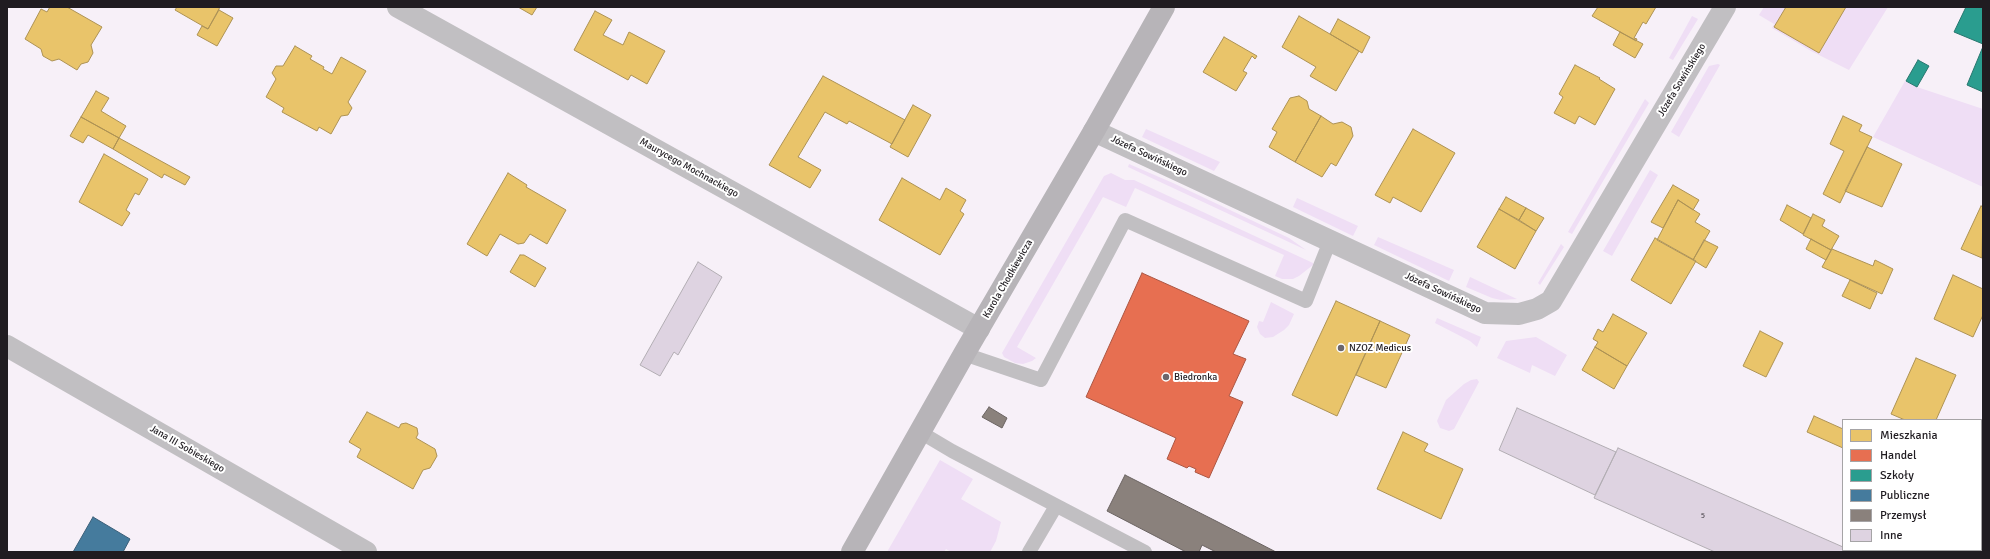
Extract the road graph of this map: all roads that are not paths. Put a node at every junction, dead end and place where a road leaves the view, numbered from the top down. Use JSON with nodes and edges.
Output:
{"nodes":[{"id":1,"x":398,"y":7,"type":"edge"},
{"id":2,"x":1164,"y":7,"type":"edge"},
{"id":3,"x":1725,"y":7,"type":"edge"},
{"id":4,"x":1094,"y":131,"type":"junction"},
{"id":5,"x":1330,"y":241,"type":"junction"},
{"id":6,"x":979,"y":329,"type":"junction"},
{"id":7,"x":7,"y":346,"type":"edge"},
{"id":8,"x":964,"y":354,"type":"junction"},
{"id":9,"x":920,"y":432,"type":"junction"},
{"id":10,"x":1056,"y":506,"type":"junction"},
{"id":11,"x":366,"y":552,"type":"edge"},
{"id":12,"x":852,"y":552,"type":"edge"},
{"id":13,"x":1029,"y":552,"type":"edge"},
{"id":14,"x":1145,"y":552,"type":"edge"}],
"edges":[{"from":1,"to":6,"type":"street","name":"Maurycego Mochnackiego"},
{"from":2,"to":4,"type":"street","name":"Karola Chodkiewicza"},
{"from":3,"to":5,"type":"street","name":"Józefa Sowińskiego"},
{"from":4,"to":5,"type":"street","name":"Józefa Sowińskiego"},
{"from":4,"to":6,"type":"street","name":"Karola Chodkiewicza"},
{"from":5,"to":8,"type":"lane"},
{"from":6,"to":8,"type":"street","name":"Karola Chodkiewicza"},
{"from":7,"to":11,"type":"street","name":"Jana III Sobieskiego"},
{"from":8,"to":9,"type":"street","name":"Karola Chodkiewicza"},
{"from":9,"to":10,"type":"lane"},
{"from":9,"to":12,"type":"street","name":"Karola Chodkiewicza"},
{"from":10,"to":13,"type":"lane"},
{"from":10,"to":14,"type":"lane"}]}
